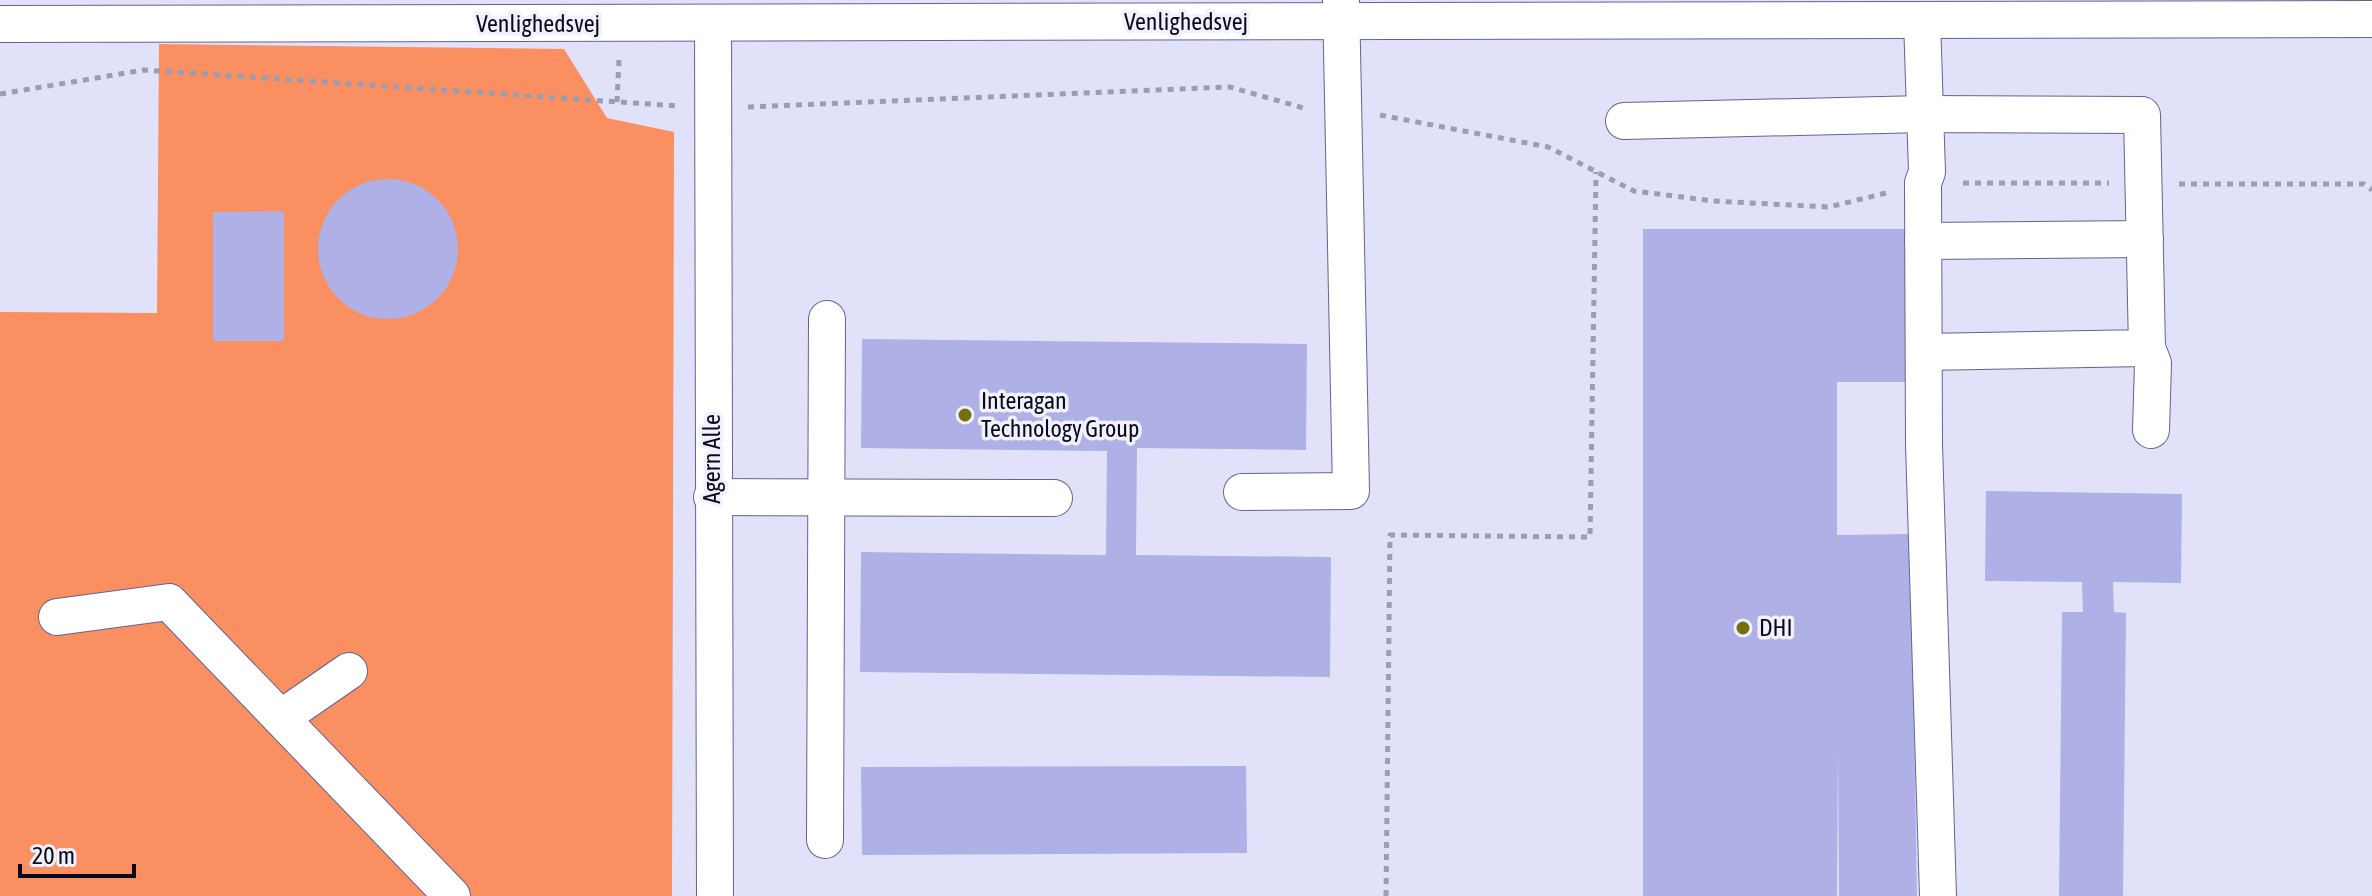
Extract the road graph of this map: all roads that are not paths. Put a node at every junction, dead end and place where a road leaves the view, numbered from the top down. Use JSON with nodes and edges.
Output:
{"nodes":[{"id":1,"x":1341,"y":11,"type":"edge"},
{"id":2,"x":1943,"y":13,"type":"edge"},
{"id":3,"x":2372,"y":19,"type":"edge"},
{"id":4,"x":713,"y":23,"type":"junction"},
{"id":5,"x":0,"y":24,"type":"edge"},
{"id":6,"x":1924,"y":114,"type":"junction"},
{"id":7,"x":1624,"y":121,"type":"dead end"},
{"id":8,"x":2145,"y":239,"type":"junction"},
{"id":9,"x":1923,"y":241,"type":"junction"},
{"id":10,"x":827,"y":319,"type":"dead end"},
{"id":11,"x":2147,"y":348,"type":"junction"},
{"id":12,"x":1924,"y":352,"type":"junction"},
{"id":13,"x":2151,"y":430,"type":"dead end"},
{"id":14,"x":1242,"y":492,"type":"dead end"},
{"id":15,"x":712,"y":497,"type":"junction"},
{"id":16,"x":826,"y":497,"type":"junction"},
{"id":17,"x":1054,"y":498,"type":"dead end"},
{"id":18,"x":57,"y":617,"type":"dead end"},
{"id":19,"x":349,"y":671,"type":"dead end"},
{"id":20,"x":281,"y":718,"type":"junction"},
{"id":21,"x":825,"y":840,"type":"dead end"},
{"id":22,"x":452,"y":896,"type":"edge"},
{"id":23,"x":715,"y":896,"type":"edge"},
{"id":24,"x":1938,"y":896,"type":"edge"}],
"edges":[{"from":1,"to":2,"type":"street","name":"Venlighedsvej"},
{"from":1,"to":4,"type":"street","name":"Venlighedsvej"},
{"from":1,"to":14,"type":"street"},
{"from":2,"to":3,"type":"street","name":"Venlighedsvej"},
{"from":2,"to":6,"type":"street"},
{"from":4,"to":5,"type":"street","name":"Venlighedsvej"},
{"from":4,"to":15,"type":"street","name":"Agern Alle"},
{"from":6,"to":7,"type":"street"},
{"from":6,"to":8,"type":"street"},
{"from":6,"to":9,"type":"street"},
{"from":8,"to":9,"type":"street"},
{"from":8,"to":11,"type":"street"},
{"from":9,"to":12,"type":"street"},
{"from":10,"to":16,"type":"street"},
{"from":11,"to":12,"type":"street"},
{"from":11,"to":13,"type":"street"},
{"from":12,"to":24,"type":"street"},
{"from":15,"to":16,"type":"street"},
{"from":15,"to":23,"type":"street","name":"Agern Alle"},
{"from":16,"to":17,"type":"street"},
{"from":16,"to":21,"type":"street"},
{"from":18,"to":20,"type":"street"},
{"from":19,"to":20,"type":"street"},
{"from":20,"to":22,"type":"street"}]}
